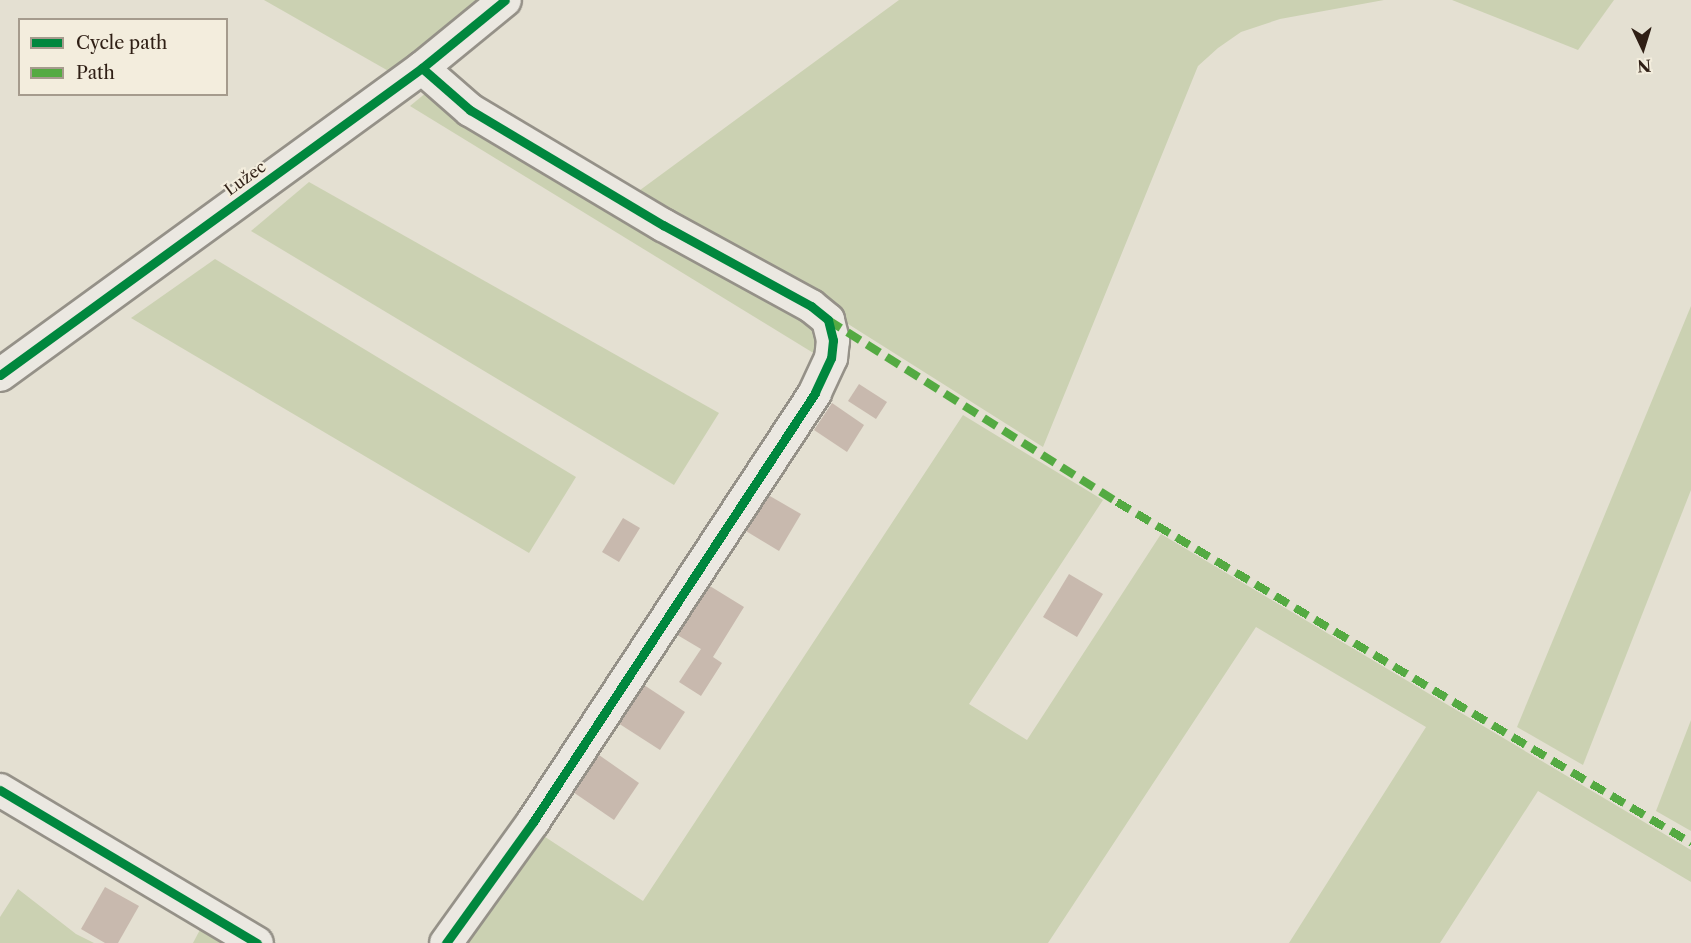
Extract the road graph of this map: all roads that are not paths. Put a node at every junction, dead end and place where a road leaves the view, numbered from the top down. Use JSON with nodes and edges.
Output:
{"nodes":[{"id":1,"x":505,"y":0,"type":"edge"},
{"id":2,"x":422,"y":68,"type":"junction"},
{"id":3,"x":0,"y":375,"type":"edge"},
{"id":4,"x":0,"y":790,"type":"edge"},
{"id":5,"x":257,"y":943,"type":"edge"},
{"id":6,"x":446,"y":943,"type":"edge"}],
"edges":[{"from":1,"to":2,"type":"street","name":"Lužec"},
{"from":2,"to":3,"type":"street","name":"Lužec"},
{"from":2,"to":6,"type":"street"},
{"from":4,"to":5,"type":"street"}]}
